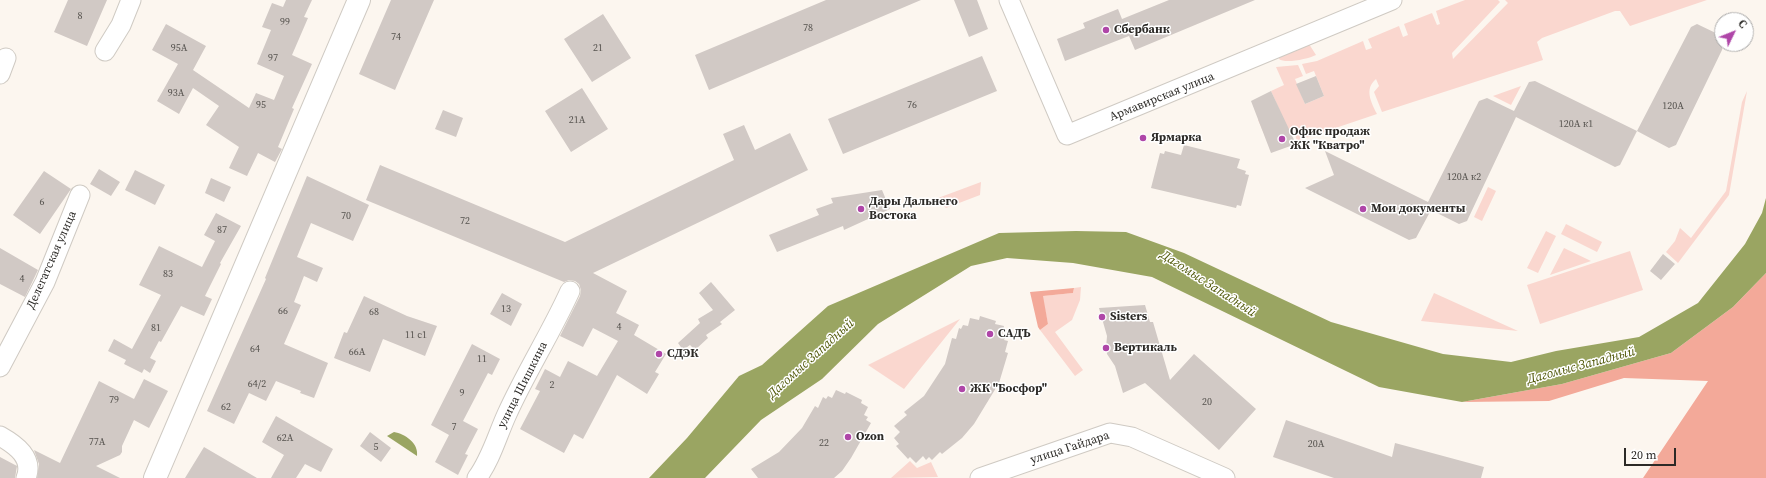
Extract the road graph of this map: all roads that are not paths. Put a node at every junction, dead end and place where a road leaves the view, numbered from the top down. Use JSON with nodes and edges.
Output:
{"nodes":[{"id":1,"x":131,"y":0,"type":"edge"},
{"id":2,"x":359,"y":0,"type":"edge"},
{"id":3,"x":1009,"y":0,"type":"edge"},
{"id":4,"x":1392,"y":0,"type":"edge"},
{"id":5,"x":105,"y":51,"type":"dead end"},
{"id":6,"x":80,"y":195,"type":"dead end"},
{"id":7,"x":570,"y":291,"type":"dead end"},
{"id":8,"x":0,"y":367,"type":"edge"},
{"id":9,"x":0,"y":436,"type":"edge"},
{"id":10,"x":26,"y":478,"type":"edge"},
{"id":11,"x":155,"y":478,"type":"edge"},
{"id":12,"x":477,"y":478,"type":"edge"},
{"id":13,"x":980,"y":478,"type":"edge"},
{"id":14,"x":1225,"y":478,"type":"edge"}],
"edges":[{"from":1,"to":5,"type":"street"},
{"from":2,"to":11,"type":"main road"},
{"from":3,"to":4,"type":"street","name":"Армавирская улица"},
{"from":6,"to":8,"type":"street","name":"Делегатская улица"},
{"from":7,"to":12,"type":"street","name":"улица Шишкина"},
{"from":9,"to":10,"type":"street"},
{"from":13,"to":14,"type":"street","name":"улица Гайдара"}]}
